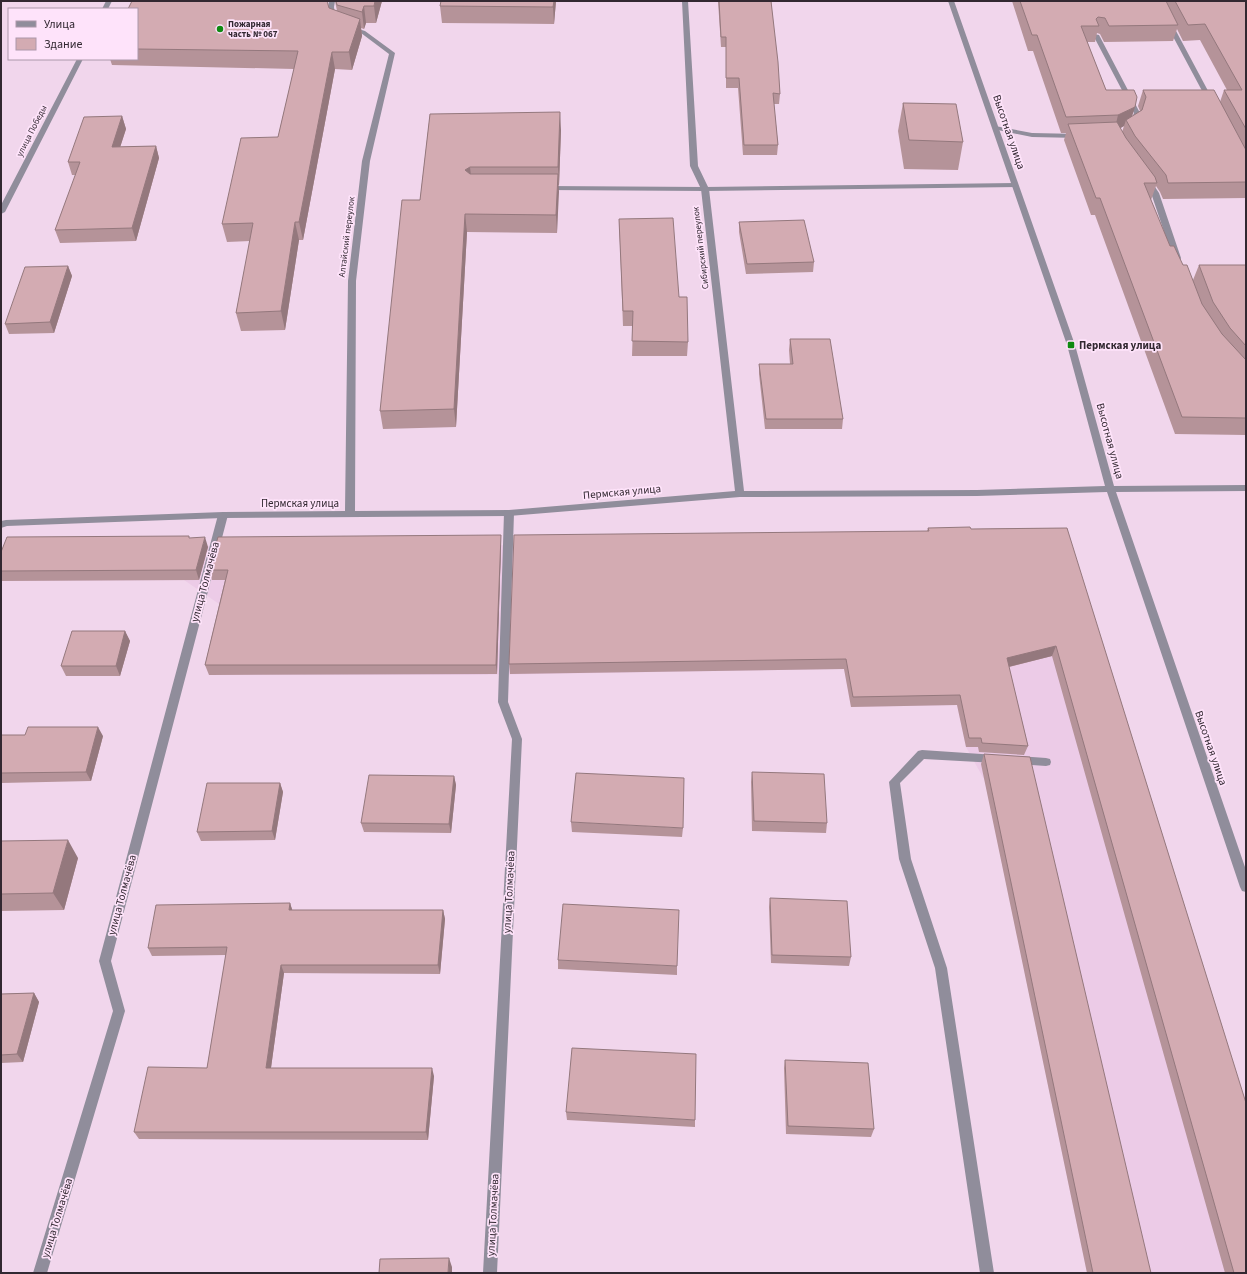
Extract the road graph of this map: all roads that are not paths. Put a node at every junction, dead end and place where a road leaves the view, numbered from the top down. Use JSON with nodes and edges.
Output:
{"nodes":[{"id":1,"x":332,"y":1,"type":"edge"},
{"id":2,"x":685,"y":1,"type":"edge"},
{"id":3,"x":951,"y":1,"type":"edge"},
{"id":4,"x":1157,"y":1,"type":"edge"},
{"id":5,"x":1096,"y":35,"type":"edge"},
{"id":6,"x":79,"y":60,"type":"edge"},
{"id":7,"x":1216,"y":112,"type":"edge"},
{"id":8,"x":995,"y":128,"type":"junction"},
{"id":9,"x":1127,"y":128,"type":"edge"},
{"id":10,"x":1084,"y":136,"type":"edge"},
{"id":11,"x":1139,"y":171,"type":"edge"},
{"id":12,"x":1015,"y":185,"type":"junction"},
{"id":13,"x":542,"y":188,"type":"edge"},
{"id":14,"x":705,"y":189,"type":"junction"},
{"id":15,"x":1,"y":212,"type":"edge"},
{"id":16,"x":1181,"y":268,"type":"edge"},
{"id":17,"x":1246,"y":488,"type":"edge"},
{"id":18,"x":1110,"y":489,"type":"junction"},
{"id":19,"x":740,"y":494,"type":"junction"},
{"id":20,"x":509,"y":513,"type":"junction"},
{"id":21,"x":223,"y":515,"type":"junction"},
{"id":22,"x":350,"y":515,"type":"junction"},
{"id":23,"x":1,"y":525,"type":"edge"},
{"id":24,"x":1046,"y":762,"type":"dead end"},
{"id":25,"x":1246,"y":887,"type":"edge"},
{"id":26,"x":40,"y":1273,"type":"edge"},
{"id":27,"x":490,"y":1273,"type":"edge"},
{"id":28,"x":987,"y":1273,"type":"edge"}],
"edges":[{"from":1,"to":22,"type":"street","name":"Алтайский переулок"},
{"from":2,"to":14,"type":"street","name":"Сибирский переулок"},
{"from":3,"to":8,"type":"street","name":"Высотная улица"},
{"from":4,"to":7,"type":"street"},
{"from":5,"to":9,"type":"street"},
{"from":6,"to":15,"type":"street","name":"улица Победы"},
{"from":8,"to":10,"type":"street"},
{"from":8,"to":12,"type":"street","name":"Высотная улица"},
{"from":11,"to":16,"type":"street"},
{"from":12,"to":14,"type":"street"},
{"from":12,"to":18,"type":"street","name":"Высотная улица"},
{"from":13,"to":14,"type":"street"},
{"from":14,"to":19,"type":"street","name":"Сибирский переулок"},
{"from":17,"to":18,"type":"street","name":"Пермская улица"},
{"from":18,"to":19,"type":"street","name":"Пермская улица"},
{"from":18,"to":25,"type":"street","name":"Высотная улица"},
{"from":19,"to":20,"type":"street","name":"Пермская улица"},
{"from":20,"to":22,"type":"street","name":"Пермская улица"},
{"from":20,"to":27,"type":"street","name":"улица Толмачёва"},
{"from":21,"to":22,"type":"street","name":"Пермская улица"},
{"from":21,"to":23,"type":"street","name":"Пермская улица"},
{"from":21,"to":26,"type":"street","name":"улица Толмачёва"},
{"from":24,"to":28,"type":"street"}]}
